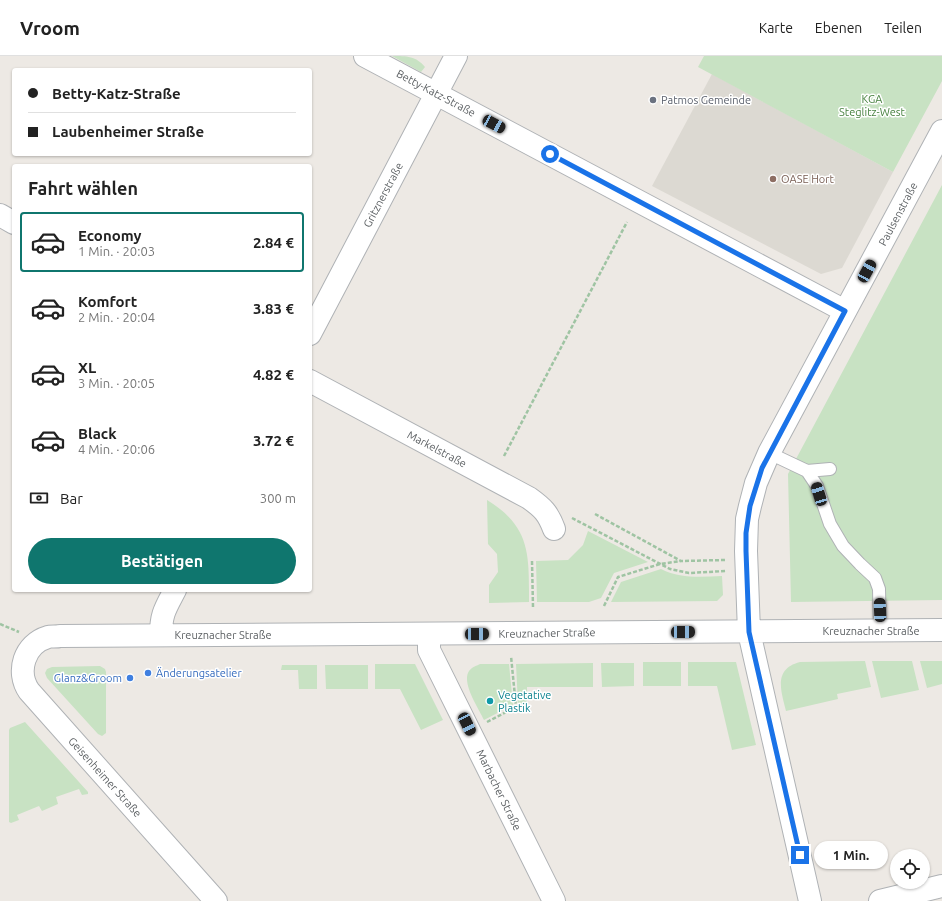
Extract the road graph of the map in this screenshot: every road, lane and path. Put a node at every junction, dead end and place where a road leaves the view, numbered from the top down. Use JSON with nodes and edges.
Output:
{"nodes":[{"id":1,"x":365,"y":56,"type":"edge"},
{"id":2,"x":456,"y":56,"type":"edge"},
{"id":3,"x":436,"y":94,"type":"junction"},
{"id":4,"x":942,"y":131,"type":"edge"},
{"id":5,"x":0,"y":215,"type":"edge"},
{"id":6,"x":12,"y":222,"type":"edge"},
{"id":7,"x":627,"y":222,"type":"dead end"},
{"id":8,"x":845,"y":311,"type":"junction"},
{"id":9,"x":312,"y":330,"type":"edge"},
{"id":10,"x":312,"y":382,"type":"edge"},
{"id":11,"x":769,"y":453,"type":"junction"},
{"id":12,"x":504,"y":456,"type":"dead end"},
{"id":13,"x":830,"y":469,"type":"dead end"},
{"id":14,"x":807,"y":471,"type":"junction"},
{"id":15,"x":595,"y":514,"type":"dead end"},
{"id":16,"x":551,"y":522,"type":"joint"},
{"id":17,"x":532,"y":561,"type":"dead end"},
{"id":18,"x":681,"y":561,"type":"junction"},
{"id":19,"x":660,"y":564,"type":"junction"},
{"id":20,"x":737,"y":565,"type":"junction"},
{"id":21,"x":174,"y":592,"type":"edge"},
{"id":22,"x":604,"y":606,"type":"dead end"},
{"id":23,"x":533,"y":607,"type":"dead end"},
{"id":24,"x":942,"y":630,"type":"edge"},
{"id":25,"x":880,"y":631,"type":"junction"},
{"id":26,"x":749,"y":632,"type":"junction"},
{"id":27,"x":429,"y":634,"type":"junction"},
{"id":28,"x":161,"y":635,"type":"junction"},
{"id":29,"x":34,"y":644,"type":"joint"},
{"id":30,"x":511,"y":656,"type":"dead end"},
{"id":31,"x":483,"y":725,"type":"dead end"},
{"id":32,"x":942,"y":886,"type":"edge"},
{"id":33,"x":216,"y":901,"type":"edge"},
{"id":34,"x":554,"y":901,"type":"edge"},
{"id":35,"x":810,"y":901,"type":"edge"},
{"id":36,"x":880,"y":901,"type":"edge"}],
"edges":[{"from":1,"to":3,"type":"street","name":"Betty-Katz-Straße"},
{"from":2,"to":3,"type":"street","name":"Gritznerstraße"},
{"from":3,"to":8,"type":"street","name":"Betty-Katz-Straße"},
{"from":3,"to":9,"type":"street","name":"Gritznerstraße"},
{"from":4,"to":8,"type":"street","name":"Paulsenstraße"},
{"from":5,"to":6,"type":"street"},
{"from":7,"to":12,"type":"path"},
{"from":8,"to":11,"type":"street","name":"Paulsenstraße"},
{"from":10,"to":16,"type":"street","name":"Markelstraße"},
{"from":11,"to":14,"type":"lane"},
{"from":11,"to":20,"type":"street","name":"Paulsenstraße"},
{"from":13,"to":14,"type":"lane"},
{"from":14,"to":25,"type":"lane"},
{"from":15,"to":18,"type":"path"},
{"from":16,"to":19,"type":"path"},
{"from":17,"to":23,"type":"path"},
{"from":18,"to":19,"type":"path"},
{"from":18,"to":20,"type":"path"},
{"from":19,"to":20,"type":"path"},
{"from":19,"to":22,"type":"path"},
{"from":20,"to":26,"type":"street","name":"Paulsenstraße"},
{"from":21,"to":28,"type":"street"},
{"from":24,"to":25,"type":"street","name":"Kreuznacher Straße"},
{"from":25,"to":26,"type":"street","name":"Kreuznacher Straße"},
{"from":26,"to":27,"type":"street","name":"Kreuznacher Straße"},
{"from":26,"to":35,"type":"street","name":"Paulsenstraße"},
{"from":27,"to":28,"type":"street","name":"Kreuznacher Straße"},
{"from":27,"to":34,"type":"street","name":"Marbacher Straße"},
{"from":28,"to":29,"type":"street","name":"Kreuznacher Straße"},
{"from":29,"to":33,"type":"street","name":"Geisenheimer Straße"},
{"from":30,"to":31,"type":"path"},
{"from":32,"to":36,"type":"street"}]}
